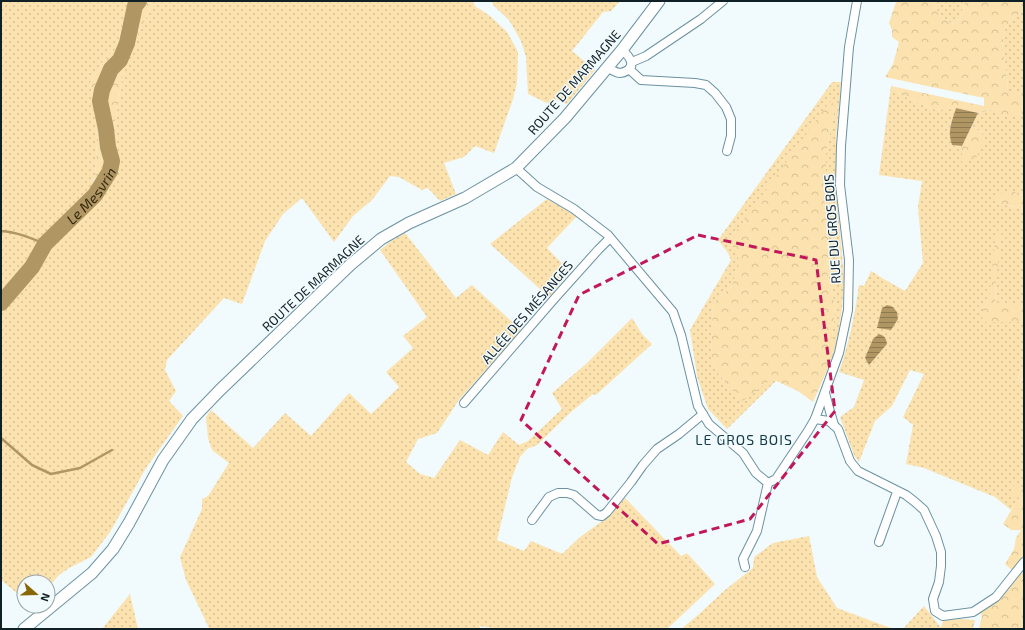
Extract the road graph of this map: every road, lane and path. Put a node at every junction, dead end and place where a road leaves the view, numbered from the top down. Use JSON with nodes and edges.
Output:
{"nodes":[{"id":1,"x":659,"y":1,"type":"edge"},
{"id":2,"x":723,"y":1,"type":"edge"},
{"id":3,"x":857,"y":1,"type":"edge"},
{"id":4,"x":622,"y":50,"type":"junction"},
{"id":5,"x":631,"y":66,"type":"junction"},
{"id":6,"x":607,"y":68,"type":"junction"},
{"id":7,"x":727,"y":150,"type":"dead end"},
{"id":8,"x":516,"y":168,"type":"junction"},
{"id":9,"x":610,"y":238,"type":"junction"},
{"id":10,"x":825,"y":393,"type":"junction"},
{"id":11,"x":464,"y":403,"type":"dead end"},
{"id":12,"x":703,"y":414,"type":"junction"},
{"id":13,"x":815,"y":419,"type":"junction"},
{"id":14,"x":835,"y":426,"type":"junction"},
{"id":15,"x":768,"y":483,"type":"junction"},
{"id":16,"x":897,"y":492,"type":"junction"},
{"id":17,"x":532,"y":520,"type":"dead end"},
{"id":18,"x":880,"y":542,"type":"dead end"},
{"id":19,"x":1024,"y":562,"type":"edge"},
{"id":20,"x":745,"y":567,"type":"dead end"},
{"id":21,"x":24,"y":629,"type":"edge"}],
"edges":[{"from":1,"to":4,"type":"main road","name":"ROUTE DE MARMAGNE"},
{"from":2,"to":5,"type":"street"},
{"from":3,"to":10,"type":"street","name":"RUE DU GROS BOIS"},
{"from":4,"to":5,"type":"street"},
{"from":4,"to":6,"type":"main road","name":"ROUTE DE MARMAGNE"},
{"from":5,"to":6,"type":"street"},
{"from":5,"to":7,"type":"street"},
{"from":6,"to":8,"type":"main road","name":"ROUTE DE MARMAGNE"},
{"from":8,"to":9,"type":"street"},
{"from":8,"to":21,"type":"main road","name":"ROUTE DE MARMAGNE"},
{"from":9,"to":11,"type":"street","name":"ALLÉE DES MÉSANGES"},
{"from":9,"to":12,"type":"street"},
{"from":10,"to":13,"type":"street","name":"RUE DU GROS BOIS"},
{"from":10,"to":14,"type":"street"},
{"from":12,"to":15,"type":"street"},
{"from":12,"to":17,"type":"street"},
{"from":13,"to":14,"type":"street"},
{"from":13,"to":15,"type":"street","name":"RUE DU GROS BOIS"},
{"from":14,"to":16,"type":"street"},
{"from":15,"to":20,"type":"street"},
{"from":16,"to":18,"type":"street"},
{"from":16,"to":19,"type":"street"}]}
